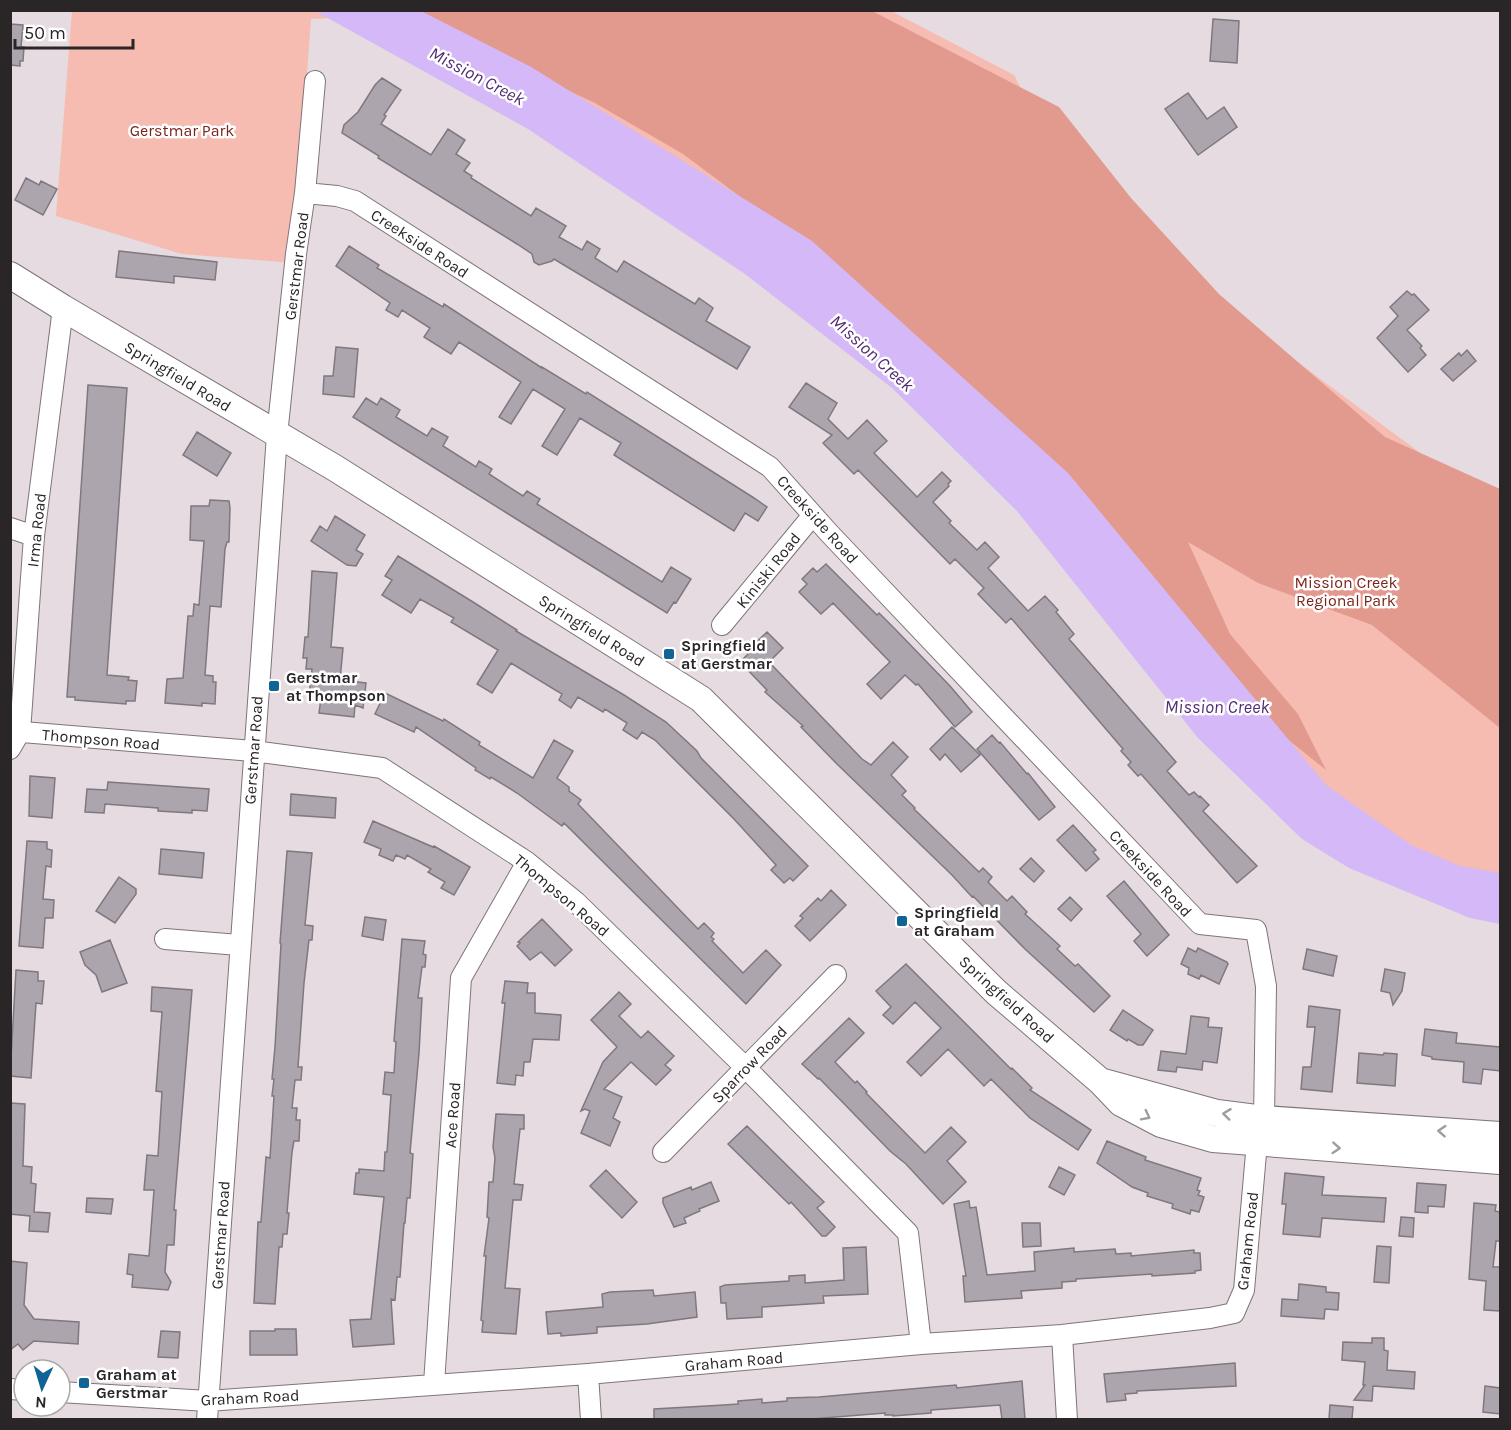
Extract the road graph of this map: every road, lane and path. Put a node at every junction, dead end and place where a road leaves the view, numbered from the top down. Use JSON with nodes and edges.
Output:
{"nodes":[{"id":1,"x":315,"y":81,"type":"dead end"},
{"id":2,"x":305,"y":193,"type":"junction"},
{"id":3,"x":10,"y":275,"type":"edge"},
{"id":4,"x":63,"y":308,"type":"junction"},
{"id":5,"x":276,"y":435,"type":"junction"},
{"id":6,"x":813,"y":514,"type":"junction"},
{"id":7,"x":10,"y":528,"type":"edge"},
{"id":8,"x":34,"y":536,"type":"junction"},
{"id":9,"x":722,"y":625,"type":"dead end"},
{"id":10,"x":15,"y":731,"type":"edge"},
{"id":11,"x":10,"y":749,"type":"edge"},
{"id":12,"x":253,"y":751,"type":"junction"},
{"id":13,"x":527,"y":862,"type":"junction"},
{"id":14,"x":1256,"y":930,"type":"joint"},
{"id":15,"x":165,"y":939,"type":"dead end"},
{"id":16,"x":239,"y":945,"type":"junction"},
{"id":17,"x":836,"y":975,"type":"dead end"},
{"id":18,"x":746,"y":1068,"type":"junction"},
{"id":19,"x":1261,"y":1130,"type":"junction"},
{"id":20,"x":1500,"y":1135,"type":"edge"},
{"id":21,"x":663,"y":1152,"type":"dead end"},
{"id":22,"x":1500,"y":1161,"type":"edge"},
{"id":23,"x":1062,"y":1335,"type":"junction"},
{"id":24,"x":921,"y":1344,"type":"junction"},
{"id":25,"x":588,"y":1374,"type":"junction"},
{"id":26,"x":434,"y":1384,"type":"junction"},
{"id":27,"x":72,"y":1393,"type":"edge"},
{"id":28,"x":208,"y":1410,"type":"edge"},
{"id":29,"x":591,"y":1419,"type":"edge"},
{"id":30,"x":1067,"y":1419,"type":"edge"}],
"edges":[{"from":1,"to":2,"type":"street","name":"Gerstmar Road"},
{"from":2,"to":5,"type":"street","name":"Gerstmar Road"},
{"from":2,"to":6,"type":"street","name":"Creekside Road"},
{"from":3,"to":4,"type":"main road","name":"Springfield Road"},
{"from":4,"to":5,"type":"main road","name":"Springfield Road"},
{"from":4,"to":8,"type":"street","name":"Irma Road"},
{"from":5,"to":12,"type":"street","name":"Gerstmar Road"},
{"from":5,"to":19,"type":"main road","name":"Springfield Road"},
{"from":6,"to":9,"type":"street","name":"Kiniski Road"},
{"from":6,"to":14,"type":"street","name":"Creekside Road"},
{"from":7,"to":8,"type":"street"},
{"from":8,"to":10,"type":"street","name":"Irma Road"},
{"from":10,"to":11,"type":"street","name":"Irma Road"},
{"from":10,"to":12,"type":"street","name":"Thompson Road"},
{"from":12,"to":13,"type":"street","name":"Thompson Road"},
{"from":12,"to":16,"type":"street","name":"Gerstmar Road"},
{"from":13,"to":18,"type":"street","name":"Thompson Road"},
{"from":13,"to":26,"type":"street","name":"Ace Road"},
{"from":14,"to":19,"type":"street","name":"Graham Road"},
{"from":15,"to":16,"type":"street"},
{"from":16,"to":28,"type":"street","name":"Gerstmar Road"},
{"from":17,"to":18,"type":"street","name":"Sparrow Road"},
{"from":18,"to":21,"type":"street","name":"Sparrow Road"},
{"from":18,"to":24,"type":"street","name":"Thompson Road"},
{"from":20,"to":19,"type":"main road","name":"Springfield Road","one_way":true},
{"from":19,"to":22,"type":"main road","name":"Springfield Road","one_way":true},
{"from":19,"to":23,"type":"street","name":"Graham Road"},
{"from":23,"to":24,"type":"street","name":"Graham Road"},
{"from":23,"to":30,"type":"street"},
{"from":24,"to":25,"type":"street","name":"Graham Road"},
{"from":25,"to":26,"type":"street","name":"Graham Road"},
{"from":25,"to":29,"type":"street"},
{"from":26,"to":28,"type":"street","name":"Graham Road"},
{"from":27,"to":28,"type":"street","name":"Graham Road"}]}
